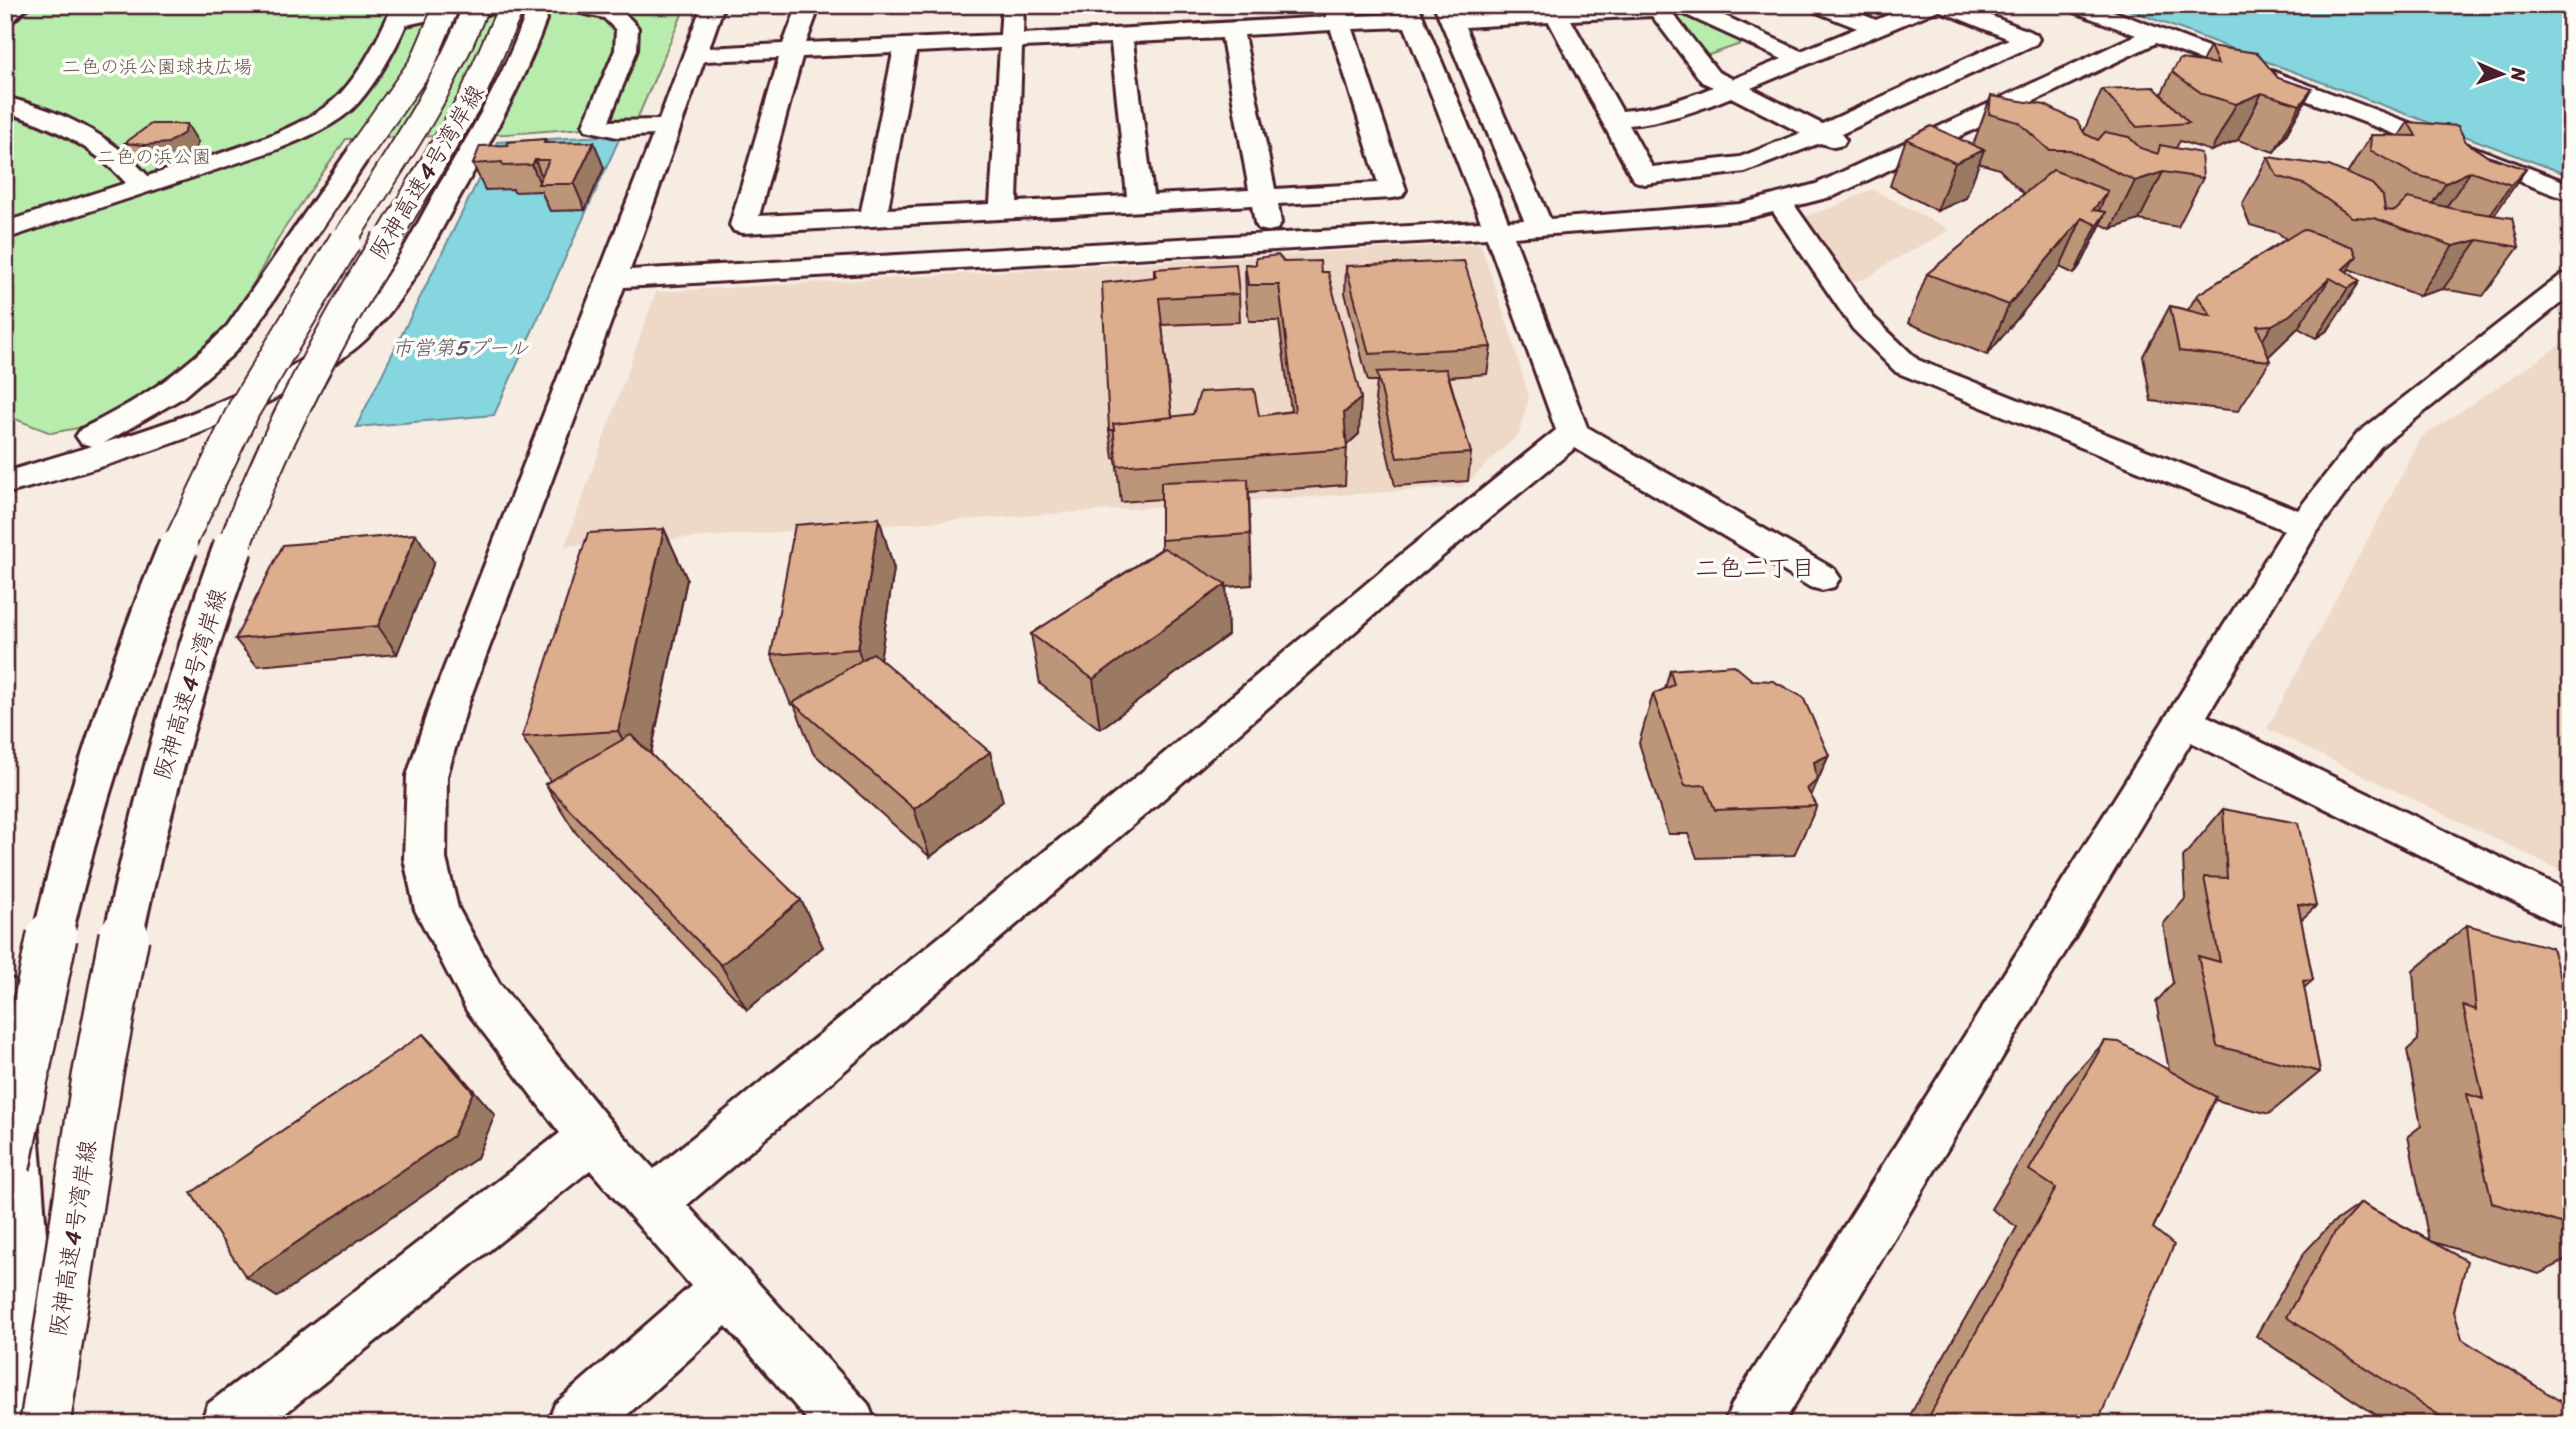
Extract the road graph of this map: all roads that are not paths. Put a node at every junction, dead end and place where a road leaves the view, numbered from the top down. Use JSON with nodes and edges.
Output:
{"nodes":[{"id":1,"x":19,"y":5,"type":"edge"},
{"id":2,"x":447,"y":5,"type":"edge"},
{"id":3,"x":476,"y":5,"type":"edge"},
{"id":4,"x":512,"y":5,"type":"edge"},
{"id":5,"x":517,"y":5,"type":"edge"},
{"id":6,"x":540,"y":5,"type":"edge"},
{"id":7,"x":575,"y":5,"type":"edge"},
{"id":8,"x":713,"y":5,"type":"edge"},
{"id":9,"x":809,"y":5,"type":"edge"},
{"id":10,"x":1013,"y":5,"type":"edge"},
{"id":11,"x":1819,"y":5,"type":"edge"},
{"id":12,"x":1931,"y":5,"type":"edge"},
{"id":13,"x":1944,"y":5,"type":"edge"},
{"id":14,"x":2077,"y":5,"type":"edge"},
{"id":15,"x":1656,"y":7,"type":"edge"},
{"id":16,"x":1554,"y":10,"type":"edge"},
{"id":17,"x":401,"y":13,"type":"edge"},
{"id":18,"x":1410,"y":13,"type":"edge"},
{"id":19,"x":1448,"y":13,"type":"edge"},
{"id":20,"x":1337,"y":14,"type":"edge"},
{"id":21,"x":5,"y":16,"type":"edge"},
{"id":22,"x":1876,"y":28,"type":"junction"},
{"id":23,"x":1232,"y":31,"type":"junction"},
{"id":24,"x":2155,"y":35,"type":"junction"},
{"id":25,"x":1121,"y":36,"type":"junction"},
{"id":26,"x":1011,"y":41,"type":"junction"},
{"id":27,"x":906,"y":46,"type":"junction"},
{"id":28,"x":792,"y":51,"type":"junction"},
{"id":29,"x":695,"y":55,"type":"junction"},
{"id":30,"x":1798,"y":58,"type":"junction"},
{"id":31,"x":1730,"y":88,"type":"junction"},
{"id":32,"x":5,"y":104,"type":"edge"},
{"id":33,"x":1614,"y":118,"type":"junction"},
{"id":34,"x":670,"y":127,"type":"junction"},
{"id":35,"x":1820,"y":134,"type":"junction"},
{"id":36,"x":1886,"y":163,"type":"junction"},
{"id":37,"x":143,"y":186,"type":"junction"},
{"id":38,"x":2571,"y":193,"type":"edge"},
{"id":39,"x":1265,"y":197,"type":"junction"},
{"id":40,"x":1780,"y":203,"type":"junction"},
{"id":41,"x":1141,"y":205,"type":"junction"},
{"id":42,"x":1003,"y":211,"type":"junction"},
{"id":43,"x":873,"y":218,"type":"junction"},
{"id":44,"x":1541,"y":226,"type":"junction"},
{"id":45,"x":1497,"y":228,"type":"junction"},
{"id":46,"x":5,"y":231,"type":"edge"},
{"id":47,"x":1271,"y":242,"type":"junction"},
{"id":48,"x":613,"y":279,"type":"junction"},
{"id":49,"x":2571,"y":281,"type":"edge"},
{"id":50,"x":1573,"y":433,"type":"junction"},
{"id":51,"x":5,"y":469,"type":"edge"},
{"id":52,"x":5,"y":483,"type":"edge"},
{"id":53,"x":2304,"y":525,"type":"junction"},
{"id":54,"x":1822,"y":578,"type":"dead end"},
{"id":55,"x":2183,"y":721,"type":"junction"},
{"id":56,"x":2571,"y":912,"type":"edge"},
{"id":57,"x":5,"y":998,"type":"edge"},
{"id":58,"x":593,"y":1137,"type":"junction"},
{"id":59,"x":5,"y":1166,"type":"edge"},
{"id":60,"x":652,"y":1202,"type":"junction"},
{"id":61,"x":729,"y":1288,"type":"junction"},
{"id":62,"x":33,"y":1424,"type":"edge"},
{"id":63,"x":45,"y":1424,"type":"edge"},
{"id":64,"x":228,"y":1424,"type":"edge"},
{"id":65,"x":575,"y":1424,"type":"edge"},
{"id":66,"x":848,"y":1424,"type":"edge"},
{"id":67,"x":1752,"y":1424,"type":"edge"}],
"edges":[{"from":1,"to":21,"type":"main road"},
{"from":2,"to":51,"type":"main road","bridge":true},
{"from":3,"to":59,"type":"main road","name":"阪神高速4号湾岸線","bridge":true},
{"from":4,"to":63,"type":"main road","name":"阪神高速4号湾岸線","bridge":true},
{"from":5,"to":17,"type":"main road"},
{"from":6,"to":52,"type":"main road"},
{"from":7,"to":34,"type":"main road"},
{"from":8,"to":29,"type":"main road"},
{"from":9,"to":28,"type":"main road"},
{"from":10,"to":26,"type":"main road"},
{"from":11,"to":22,"type":"main road"},
{"from":12,"to":22,"type":"main road"},
{"from":13,"to":35,"type":"main road"},
{"from":14,"to":24,"type":"main road"},
{"from":15,"to":16,"type":"main road"},
{"from":15,"to":30,"type":"main road"},
{"from":15,"to":31,"type":"main road"},
{"from":16,"to":19,"type":"main road"},
{"from":16,"to":33,"type":"main road"},
{"from":17,"to":37,"type":"main road"},
{"from":18,"to":20,"type":"main road"},
{"from":18,"to":45,"type":"main road"},
{"from":19,"to":44,"type":"main road"},
{"from":20,"to":23,"type":"main road"},
{"from":20,"to":39,"type":"main road"},
{"from":22,"to":30,"type":"main road"},
{"from":23,"to":25,"type":"main road"},
{"from":23,"to":39,"type":"main road"},
{"from":24,"to":36,"type":"main road"},
{"from":24,"to":38,"type":"main road"},
{"from":25,"to":26,"type":"main road"},
{"from":25,"to":41,"type":"main road"},
{"from":26,"to":27,"type":"main road"},
{"from":26,"to":42,"type":"main road"},
{"from":27,"to":28,"type":"main road"},
{"from":27,"to":43,"type":"main road"},
{"from":28,"to":29,"type":"main road"},
{"from":28,"to":43,"type":"main road"},
{"from":29,"to":34,"type":"main road"},
{"from":30,"to":31,"type":"main road"},
{"from":31,"to":33,"type":"main road"},
{"from":31,"to":35,"type":"main road"},
{"from":32,"to":37,"type":"main road"},
{"from":33,"to":35,"type":"main road"},
{"from":34,"to":48,"type":"main road"},
{"from":35,"to":36,"type":"main road"},
{"from":36,"to":40,"type":"main road"},
{"from":37,"to":46,"type":"main road"},
{"from":39,"to":41,"type":"main road"},
{"from":39,"to":47,"type":"main road"},
{"from":40,"to":44,"type":"main road"},
{"from":40,"to":53,"type":"main road"},
{"from":41,"to":42,"type":"main road"},
{"from":42,"to":43,"type":"main road"},
{"from":44,"to":45,"type":"main road"},
{"from":45,"to":47,"type":"main road"},
{"from":45,"to":50,"type":"main road"},
{"from":47,"to":48,"type":"main road"},
{"from":48,"to":58,"type":"main road"},
{"from":49,"to":53,"type":"main road"},
{"from":50,"to":54,"type":"main road"},
{"from":50,"to":60,"type":"main road"},
{"from":53,"to":55,"type":"main road"},
{"from":55,"to":56,"type":"main road"},
{"from":55,"to":67,"type":"main road"},
{"from":57,"to":62,"type":"main road"},
{"from":58,"to":60,"type":"main road"},
{"from":58,"to":64,"type":"main road"},
{"from":60,"to":61,"type":"main road"},
{"from":61,"to":65,"type":"main road"},
{"from":61,"to":66,"type":"main road"}]}
